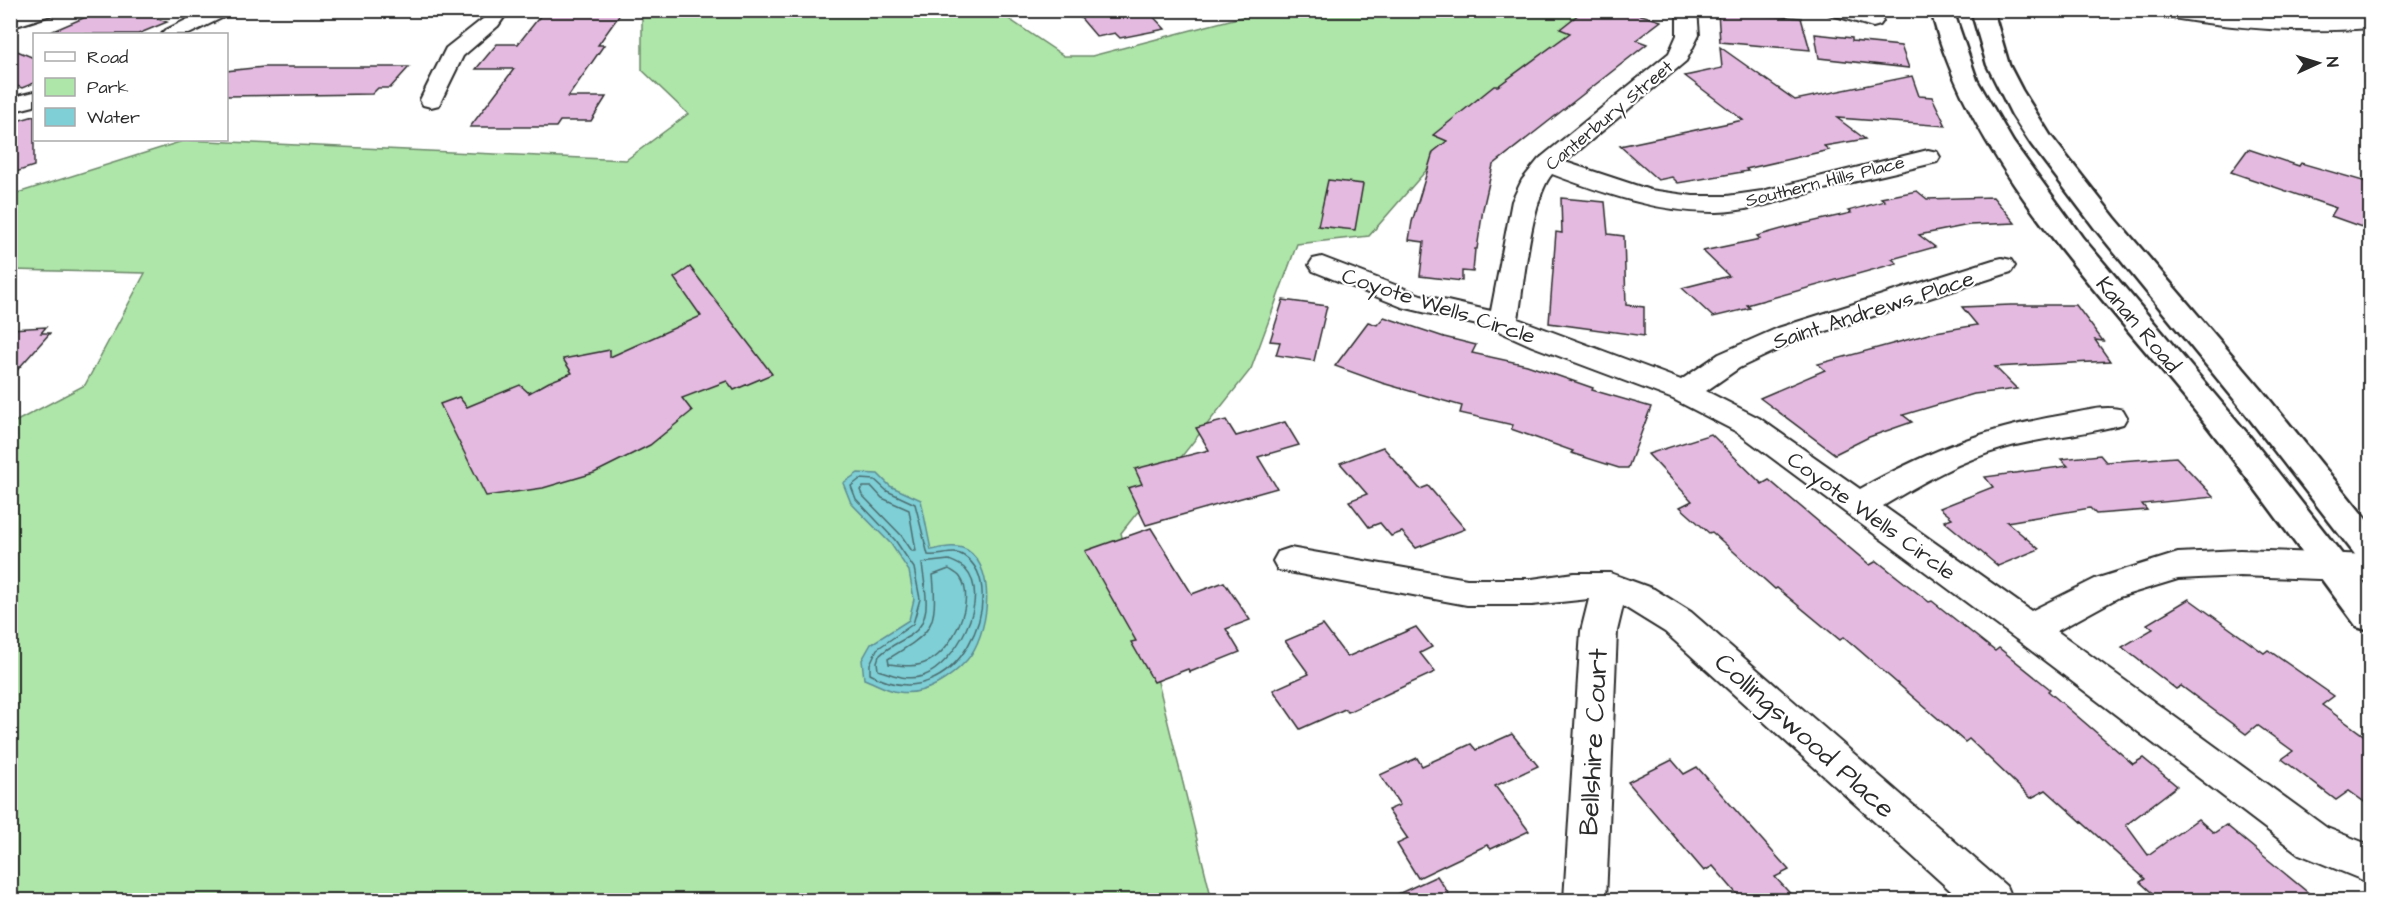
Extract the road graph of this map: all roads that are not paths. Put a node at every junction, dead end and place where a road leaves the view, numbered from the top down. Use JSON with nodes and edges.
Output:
{"nodes":[{"id":1,"x":47,"y":10,"type":"edge"},
{"id":2,"x":223,"y":10,"type":"edge"},
{"id":3,"x":499,"y":10,"type":"edge"},
{"id":4,"x":1686,"y":10,"type":"edge"},
{"id":5,"x":1836,"y":10,"type":"edge"},
{"id":6,"x":1942,"y":10,"type":"edge"},
{"id":7,"x":1982,"y":10,"type":"edge"},
{"id":8,"x":2160,"y":10,"type":"edge"},
{"id":9,"x":1874,"y":21,"type":"dead end"},
{"id":10,"x":2370,"y":21,"type":"edge"},
{"id":11,"x":10,"y":22,"type":"edge"},
{"id":12,"x":175,"y":33,"type":"edge"},
{"id":13,"x":33,"y":99,"type":"edge"},
{"id":14,"x":431,"y":100,"type":"dead end"},
{"id":15,"x":10,"y":105,"type":"edge"},
{"id":16,"x":1928,"y":157,"type":"dead end"},
{"id":17,"x":1548,"y":164,"type":"junction"},
{"id":18,"x":1322,"y":265,"type":"dead end"},
{"id":19,"x":2002,"y":266,"type":"dead end"},
{"id":20,"x":1503,"y":323,"type":"junction"},
{"id":21,"x":1684,"y":392,"type":"junction"},
{"id":22,"x":2112,"y":417,"type":"dead end"},
{"id":23,"x":1858,"y":505,"type":"junction"},
{"id":24,"x":2370,"y":548,"type":"edge"},
{"id":25,"x":1290,"y":561,"type":"dead end"},
{"id":26,"x":2330,"y":565,"type":"junction"},
{"id":27,"x":2370,"y":568,"type":"edge"},
{"id":28,"x":1610,"y":586,"type":"junction"},
{"id":29,"x":2370,"y":617,"type":"edge"},
{"id":30,"x":2029,"y":629,"type":"junction"},
{"id":31,"x":2370,"y":864,"type":"edge"},
{"id":32,"x":1585,"y":900,"type":"edge"},
{"id":33,"x":1991,"y":900,"type":"edge"}],
"edges":[{"from":1,"to":11,"type":"street"},
{"from":2,"to":12,"type":"street"},
{"from":3,"to":14,"type":"street"},
{"from":4,"to":17,"type":"street","name":"Canterbury Street"},
{"from":5,"to":9,"type":"street"},
{"from":6,"to":26,"type":"main road","name":"Kanan Road"},
{"from":7,"to":24,"type":"main road","name":"Kanan Road"},
{"from":8,"to":10,"type":"street"},
{"from":13,"to":15,"type":"street"},
{"from":16,"to":17,"type":"street","name":"Southern Hills Place"},
{"from":17,"to":20,"type":"street","name":"Canterbury Street"},
{"from":18,"to":20,"type":"street","name":"Coyote Wells Circle"},
{"from":19,"to":21,"type":"street","name":"Saint Andrews Place"},
{"from":20,"to":21,"type":"street","name":"Coyote Wells Circle"},
{"from":21,"to":23,"type":"street","name":"Coyote Wells Circle"},
{"from":22,"to":23,"type":"street"},
{"from":23,"to":30,"type":"street","name":"Coyote Wells Circle"},
{"from":25,"to":28,"type":"street"},
{"from":26,"to":27,"type":"street"},
{"from":26,"to":29,"type":"main road","name":"Kanan Road"},
{"from":26,"to":30,"type":"street"},
{"from":28,"to":32,"type":"street","name":"Bellshire Court"},
{"from":28,"to":33,"type":"street","name":"Collingswood Place"},
{"from":30,"to":31,"type":"street","name":"Coyote Wells Circle"}]}
